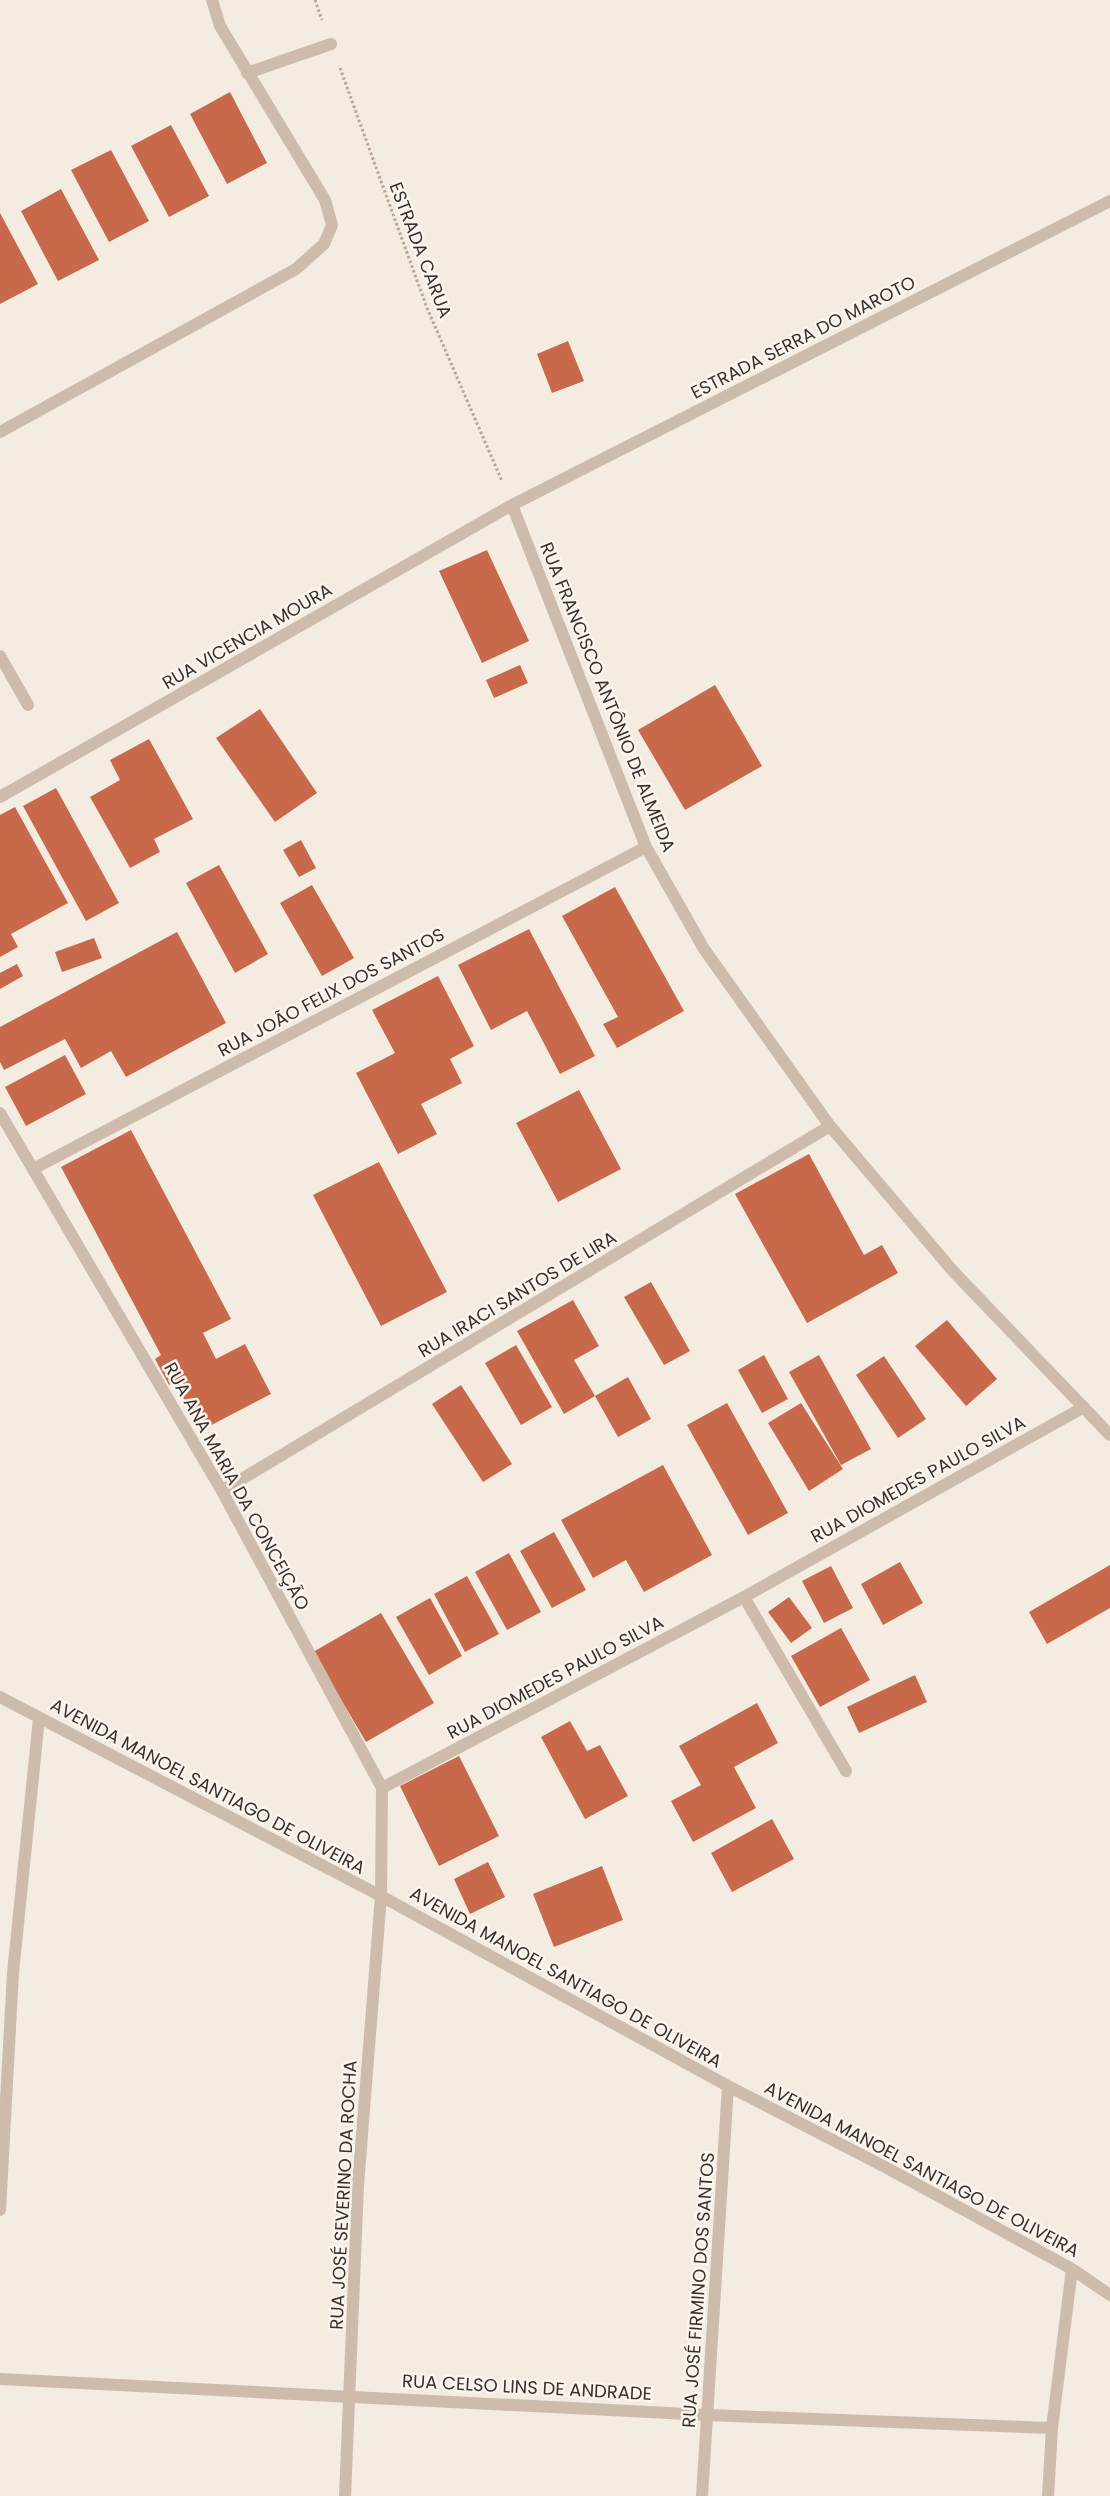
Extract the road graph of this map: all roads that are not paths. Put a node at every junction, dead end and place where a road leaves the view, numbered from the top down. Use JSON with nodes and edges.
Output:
{"nodes":[{"id":1,"x":212,"y":0,"type":"edge"},
{"id":2,"x":331,"y":44,"type":"road end"},
{"id":3,"x":247,"y":73,"type":"junction"},
{"id":4,"x":1110,"y":201,"type":"edge"},
{"id":5,"x":0,"y":432,"type":"edge"},
{"id":6,"x":512,"y":505,"type":"junction"},
{"id":7,"x":0,"y":656,"type":"edge"},
{"id":8,"x":28,"y":705,"type":"dead end"},
{"id":9,"x":0,"y":797,"type":"edge"},
{"id":10,"x":646,"y":847,"type":"junction"},
{"id":11,"x":0,"y":1113,"type":"edge"},
{"id":12,"x":830,"y":1126,"type":"junction"},
{"id":13,"x":33,"y":1168,"type":"junction"},
{"id":14,"x":1084,"y":1407,"type":"junction"},
{"id":15,"x":1110,"y":1434,"type":"edge"},
{"id":16,"x":222,"y":1491,"type":"junction"},
{"id":17,"x":744,"y":1597,"type":"junction"},
{"id":18,"x":0,"y":1697,"type":"edge"},
{"id":19,"x":39,"y":1718,"type":"junction"},
{"id":20,"x":846,"y":1771,"type":"dead end"},
{"id":21,"x":382,"y":1788,"type":"junction"},
{"id":22,"x":381,"y":1896,"type":"junction"},
{"id":23,"x":728,"y":2086,"type":"junction"},
{"id":24,"x":0,"y":2210,"type":"edge"},
{"id":25,"x":1072,"y":2269,"type":"junction"},
{"id":26,"x":1110,"y":2296,"type":"edge"},
{"id":27,"x":0,"y":2379,"type":"edge"},
{"id":28,"x":350,"y":2395,"type":"junction"},
{"id":29,"x":707,"y":2415,"type":"junction"},
{"id":30,"x":1052,"y":2428,"type":"junction"},
{"id":31,"x":345,"y":2496,"type":"edge"},
{"id":32,"x":702,"y":2496,"type":"edge"},
{"id":33,"x":1048,"y":2496,"type":"edge"}],
"edges":[{"from":1,"to":3,"type":"street"},
{"from":2,"to":3,"type":"street"},
{"from":3,"to":5,"type":"street"},
{"from":4,"to":6,"type":"street","name":"ESTRADA SERRA DO MAROTO"},
{"from":6,"to":9,"type":"street","name":"RUA VICENCIA MOURA"},
{"from":6,"to":10,"type":"street","name":"RUA FRANCISCO ANTÔNIO DE ALMEIDA"},
{"from":7,"to":8,"type":"street"},
{"from":10,"to":12,"type":"street","name":"RUA FRANCISCO ANTÔNIO DE ALMEIDA"},
{"from":10,"to":13,"type":"street","name":"RUA JOÃO FELIX DOS SANTOS"},
{"from":11,"to":13,"type":"street","name":"RUA ANA MARIA DA CONCEIÇÃO"},
{"from":12,"to":14,"type":"street","name":"RUA FRANCISCO ANTÔNIO DE ALMEIDA"},
{"from":12,"to":16,"type":"street","name":"RUA IRACI SANTOS DE LIRA"},
{"from":13,"to":16,"type":"street","name":"RUA ANA MARIA DA CONCEIÇÃO"},
{"from":14,"to":15,"type":"street","name":"RUA FRANCISCO ANTÔNIO DE ALMEIDA"},
{"from":14,"to":17,"type":"street","name":"RUA DIOMEDES PAULO SILVA"},
{"from":16,"to":21,"type":"street","name":"RUA ANA MARIA DA CONCEIÇÃO"},
{"from":17,"to":20,"type":"street"},
{"from":17,"to":21,"type":"street","name":"RUA DIOMEDES PAULO SILVA"},
{"from":18,"to":19,"type":"street","name":"AVENIDA MANOEL SANTIAGO DE OLIVEIRA"},
{"from":19,"to":22,"type":"street","name":"AVENIDA MANOEL SANTIAGO DE OLIVEIRA"},
{"from":19,"to":24,"type":"street"},
{"from":21,"to":22,"type":"street","name":"RUA ANA MARIA DA CONCEIÇÃO"},
{"from":22,"to":23,"type":"street","name":"AVENIDA MANOEL SANTIAGO DE OLIVEIRA"},
{"from":22,"to":28,"type":"street","name":"RUA JOSÉ SEVERINO DA ROCHA"},
{"from":23,"to":25,"type":"street","name":"AVENIDA MANOEL SANTIAGO DE OLIVEIRA"},
{"from":23,"to":29,"type":"street","name":"RUA JOSÉ FIRMINO DOS SANTOS"},
{"from":25,"to":26,"type":"street","name":"AVENIDA MANOEL SANTIAGO DE OLIVEIRA"},
{"from":25,"to":30,"type":"street"},
{"from":27,"to":28,"type":"street","name":"RUA CELSO LINS DE ANDRADE"},
{"from":28,"to":29,"type":"street","name":"RUA CELSO LINS DE ANDRADE"},
{"from":28,"to":31,"type":"street","name":"RUA JOSÉ SEVERINO DA ROCHA"},
{"from":29,"to":30,"type":"street","name":"RUA CELSO LINS DE ANDRADE"},
{"from":29,"to":32,"type":"street","name":"RUA JOSÉ FIRMINO DOS SANTOS"},
{"from":30,"to":33,"type":"street"}]}
